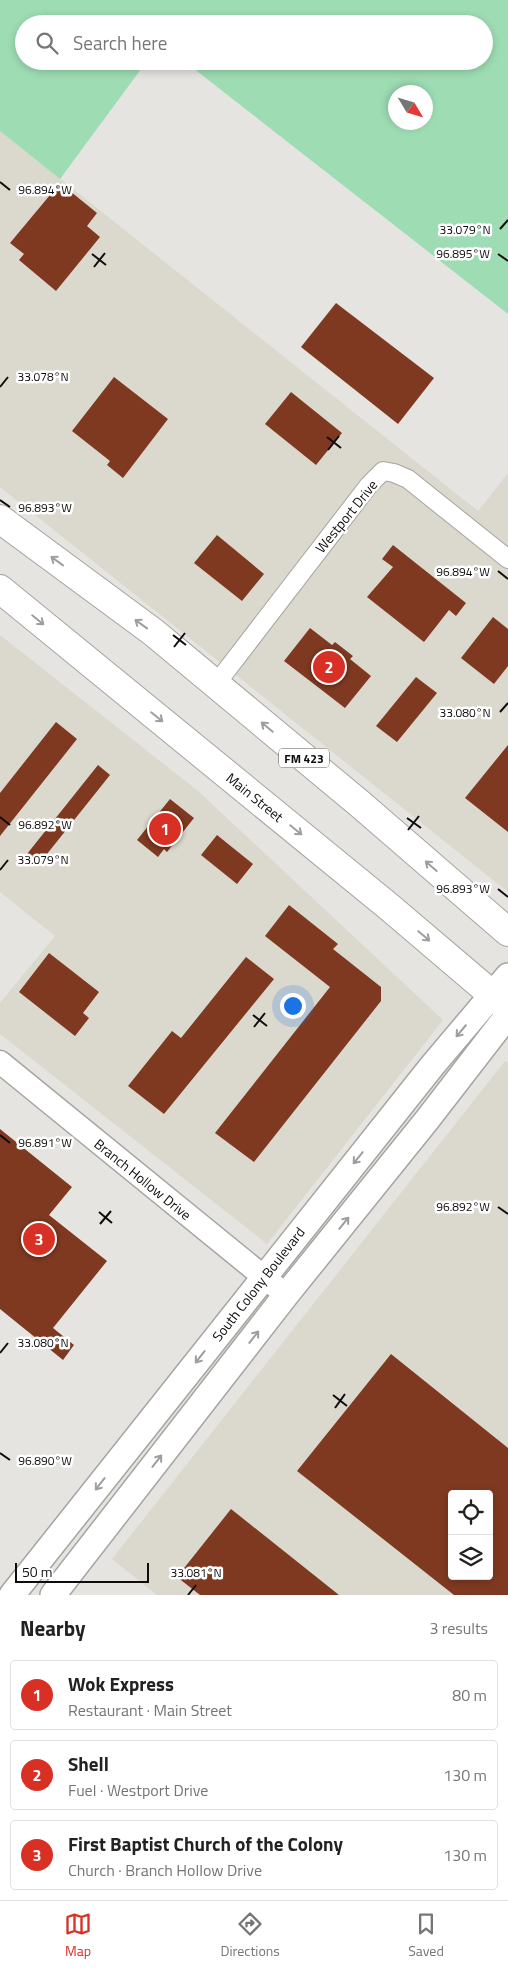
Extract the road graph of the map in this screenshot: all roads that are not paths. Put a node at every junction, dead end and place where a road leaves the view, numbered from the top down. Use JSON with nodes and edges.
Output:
{"nodes":[{"id":1,"x":0,"y":519,"type":"edge"},
{"id":2,"x":508,"y":559,"type":"edge"},
{"id":3,"x":0,"y":589,"type":"edge"},
{"id":4,"x":216,"y":684,"type":"junction"},
{"id":5,"x":508,"y":932,"type":"edge"},
{"id":6,"x":504,"y":998,"type":"edge"},
{"id":7,"x":0,"y":1062,"type":"edge"},
{"id":8,"x":263,"y":1277,"type":"junction"},
{"id":9,"x":286,"y":1295,"type":"junction"},
{"id":10,"x":48,"y":1550,"type":"junction"},
{"id":11,"x":74,"y":1568,"type":"junction"},
{"id":12,"x":12,"y":1595,"type":"edge"},
{"id":13,"x":53,"y":1595,"type":"edge"}],
"edges":[{"from":4,"to":1,"type":"main road","number":"FM 423","one_way":true},
{"from":2,"to":4,"type":"street","name":"Westport Drive"},
{"from":3,"to":6,"type":"main road","name":"Main Street","one_way":true},
{"from":5,"to":4,"type":"main road","number":"FM 423","one_way":true},
{"from":6,"to":8,"type":"main road","name":"South Colony Boulevard","one_way":true},
{"from":9,"to":6,"type":"main road","one_way":true},
{"from":7,"to":8,"type":"street","name":"Branch Hollow Drive"},
{"from":8,"to":9,"type":"street","name":"Branch Hollow Drive"},
{"from":8,"to":10,"type":"main road","name":"South Colony Boulevard","one_way":true},
{"from":11,"to":9,"type":"main road","one_way":true},
{"from":10,"to":11,"type":"main road"},
{"from":10,"to":12,"type":"main road","name":"South Colony Boulevard"},
{"from":11,"to":13,"type":"main road"}]}
